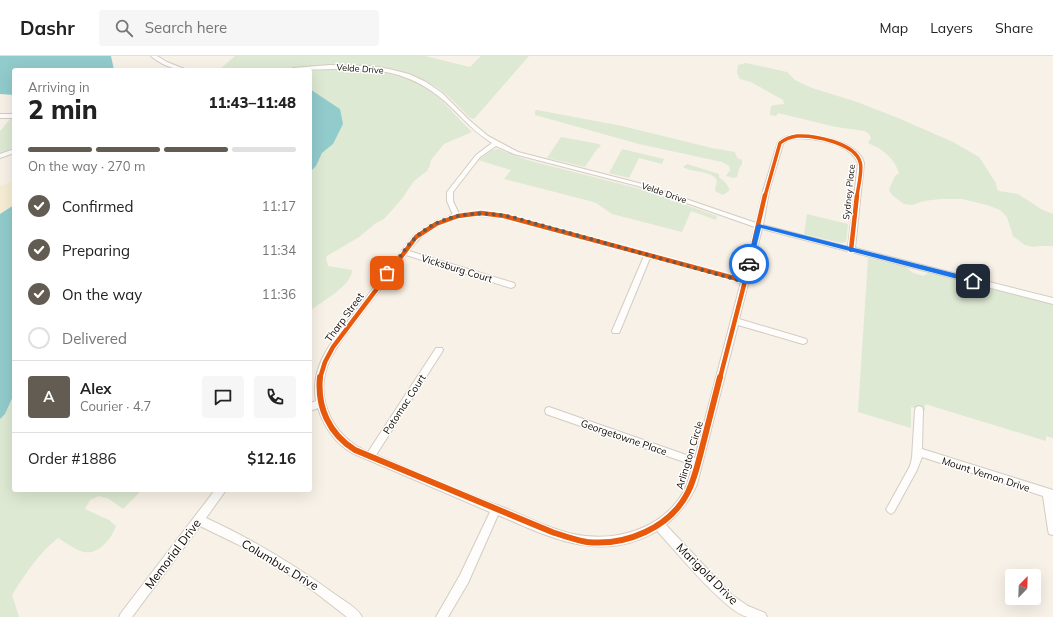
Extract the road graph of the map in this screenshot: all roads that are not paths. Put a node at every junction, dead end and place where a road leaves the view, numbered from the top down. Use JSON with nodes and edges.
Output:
{"nodes":[{"id":1,"x":153,"y":56,"type":"edge"},
{"id":2,"x":176,"y":68,"type":"edge"},
{"id":3,"x":312,"y":68,"type":"edge"},
{"id":4,"x":0,"y":116,"type":"edge"},
{"id":5,"x":12,"y":116,"type":"edge"},
{"id":6,"x":820,"y":140,"type":"joint"},
{"id":7,"x":496,"y":143,"type":"junction"},
{"id":8,"x":12,"y":152,"type":"edge"},
{"id":9,"x":0,"y":156,"type":"edge"},
{"id":10,"x":457,"y":216,"type":"junction"},
{"id":11,"x":759,"y":226,"type":"junction"},
{"id":12,"x":851,"y":250,"type":"junction"},
{"id":13,"x":404,"y":252,"type":"junction"},
{"id":14,"x":648,"y":255,"type":"junction"},
{"id":15,"x":745,"y":282,"type":"junction"},
{"id":16,"x":511,"y":285,"type":"dead end"},
{"id":17,"x":1053,"y":301,"type":"edge"},
{"id":18,"x":735,"y":321,"type":"junction"},
{"id":19,"x":616,"y":331,"type":"dead end"},
{"id":20,"x":803,"y":341,"type":"dead end"},
{"id":21,"x":439,"y":350,"type":"dead end"},
{"id":22,"x":320,"y":404,"type":"junction"},
{"id":23,"x":312,"y":406,"type":"edge"},
{"id":24,"x":919,"y":410,"type":"dead end"},
{"id":25,"x":549,"y":411,"type":"dead end"},
{"id":26,"x":918,"y":452,"type":"junction"},
{"id":27,"x":370,"y":457,"type":"junction"},
{"id":28,"x":698,"y":463,"type":"junction"},
{"id":29,"x":220,"y":492,"type":"edge"},
{"id":30,"x":1050,"y":494,"type":"edge"},
{"id":31,"x":496,"y":509,"type":"junction"},
{"id":32,"x":891,"y":509,"type":"dead end"},
{"id":33,"x":199,"y":520,"type":"junction"},
{"id":34,"x":660,"y":525,"type":"junction"},
{"id":35,"x":1053,"y":530,"type":"edge"},
{"id":36,"x":125,"y":617,"type":"edge"},
{"id":37,"x":356,"y":617,"type":"edge"},
{"id":38,"x":442,"y":617,"type":"edge"},
{"id":39,"x":761,"y":617,"type":"edge"}],
"edges":[{"from":1,"to":2,"type":"street"},
{"from":3,"to":7,"type":"street","name":"Velde Drive"},
{"from":4,"to":5,"type":"street"},
{"from":6,"to":11,"type":"street","name":"Arlington Circle"},
{"from":6,"to":12,"type":"street","name":"Sydney Place"},
{"from":7,"to":10,"type":"street"},
{"from":7,"to":11,"type":"street","name":"Velde Drive"},
{"from":8,"to":9,"type":"street"},
{"from":10,"to":13,"type":"street","name":"Tharp Street"},
{"from":10,"to":14,"type":"street","name":"Tharp Street"},
{"from":11,"to":12,"type":"street","name":"Velde Drive"},
{"from":11,"to":15,"type":"street","name":"Arlington Circle"},
{"from":12,"to":17,"type":"street","name":"Velde Drive"},
{"from":13,"to":16,"type":"street","name":"Vicksburg Court"},
{"from":13,"to":22,"type":"street","name":"Tharp Street"},
{"from":14,"to":15,"type":"street","name":"Tharp Street"},
{"from":14,"to":19,"type":"street"},
{"from":15,"to":18,"type":"street","name":"Arlington Circle"},
{"from":18,"to":20,"type":"street"},
{"from":18,"to":28,"type":"street","name":"Arlington Circle"},
{"from":21,"to":27,"type":"street","name":"Potomac Court"},
{"from":22,"to":23,"type":"street"},
{"from":22,"to":27,"type":"street","name":"Arlington Circle"},
{"from":24,"to":26,"type":"street"},
{"from":25,"to":28,"type":"street","name":"Georgetowne Place"},
{"from":26,"to":30,"type":"street","name":"Mount Vernon Drive"},
{"from":26,"to":32,"type":"street"},
{"from":27,"to":31,"type":"street","name":"Arlington Circle"},
{"from":28,"to":34,"type":"street","name":"Arlington Circle"},
{"from":29,"to":33,"type":"street","name":"Memorial Drive"},
{"from":30,"to":35,"type":"street"},
{"from":31,"to":34,"type":"street","name":"Arlington Circle"},
{"from":31,"to":38,"type":"street"},
{"from":33,"to":36,"type":"street","name":"Memorial Drive"},
{"from":33,"to":37,"type":"street","name":"Columbus Drive"},
{"from":34,"to":39,"type":"street","name":"Marigold Drive"}]}
